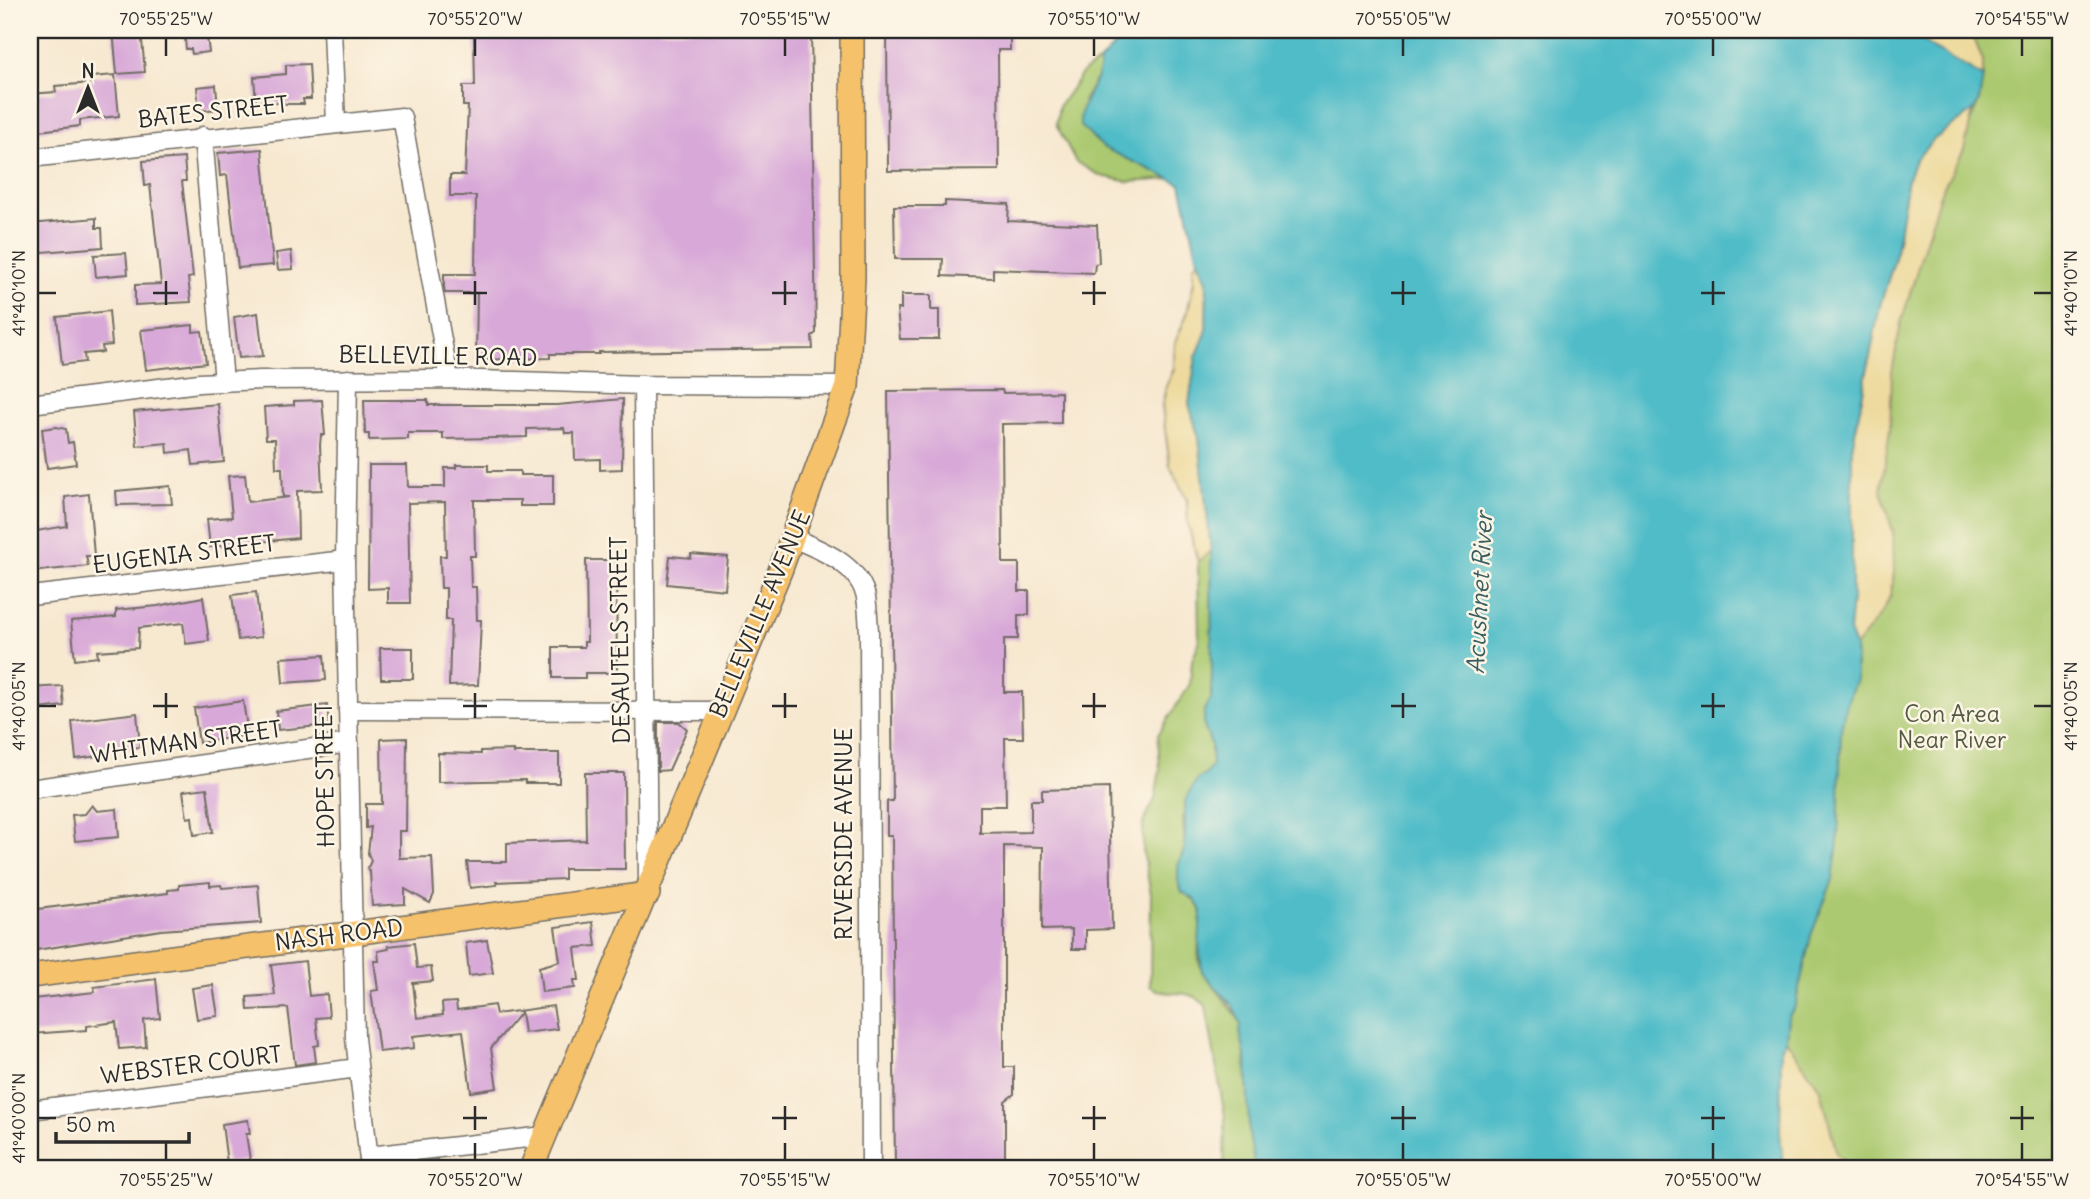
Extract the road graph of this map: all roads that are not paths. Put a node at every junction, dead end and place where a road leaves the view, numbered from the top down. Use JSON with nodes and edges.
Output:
{"nodes":[{"id":1,"x":332,"y":30,"type":"edge"},
{"id":2,"x":852,"y":30,"type":"edge"},
{"id":3,"x":336,"y":124,"type":"junction"},
{"id":4,"x":203,"y":136,"type":"junction"},
{"id":5,"x":30,"y":158,"type":"edge"},
{"id":6,"x":348,"y":379,"type":"junction"},
{"id":7,"x":449,"y":379,"type":"junction"},
{"id":8,"x":224,"y":382,"type":"junction"},
{"id":9,"x":643,"y":386,"type":"junction"},
{"id":10,"x":847,"y":386,"type":"junction"},
{"id":11,"x":30,"y":404,"type":"edge"},
{"id":12,"x":793,"y":538,"type":"junction"},
{"id":13,"x":345,"y":560,"type":"junction"},
{"id":14,"x":30,"y":596,"type":"edge"},
{"id":15,"x":348,"y":710,"type":"junction"},
{"id":16,"x":646,"y":711,"type":"junction"},
{"id":17,"x":720,"y":711,"type":"junction"},
{"id":18,"x":349,"y":743,"type":"junction"},
{"id":19,"x":30,"y":789,"type":"edge"},
{"id":20,"x":648,"y":894,"type":"junction"},
{"id":21,"x":354,"y":933,"type":"junction"},
{"id":22,"x":30,"y":976,"type":"edge"},
{"id":23,"x":358,"y":1068,"type":"junction"},
{"id":24,"x":30,"y":1110,"type":"edge"},
{"id":25,"x":545,"y":1136,"type":"junction"},
{"id":26,"x":367,"y":1166,"type":"edge"},
{"id":27,"x":531,"y":1169,"type":"edge"},
{"id":28,"x":871,"y":1169,"type":"edge"}],
"edges":[{"from":1,"to":3,"type":"street"},
{"from":2,"to":10,"type":"main road","name":"BELLEVILLE AVENUE"},
{"from":3,"to":4,"type":"street","name":"BATES STREET"},
{"from":3,"to":7,"type":"street","name":"BATES STREET"},
{"from":4,"to":5,"type":"street","name":"BATES STREET"},
{"from":4,"to":8,"type":"street"},
{"from":6,"to":7,"type":"street","name":"BELLEVILLE ROAD"},
{"from":6,"to":8,"type":"street","name":"BELLEVILLE ROAD"},
{"from":6,"to":13,"type":"street","name":"HOPE STREET"},
{"from":7,"to":9,"type":"street","name":"BELLEVILLE ROAD"},
{"from":8,"to":11,"type":"street","name":"BELLEVILLE ROAD"},
{"from":9,"to":10,"type":"street","name":"BELLEVILLE ROAD"},
{"from":9,"to":16,"type":"street","name":"DESAUTELS STREET"},
{"from":10,"to":12,"type":"main road","name":"BELLEVILLE AVENUE"},
{"from":12,"to":17,"type":"main road","name":"BELLEVILLE AVENUE"},
{"from":12,"to":28,"type":"street","name":"RIVERSIDE AVENUE"},
{"from":13,"to":14,"type":"street","name":"EUGENIA STREET"},
{"from":13,"to":15,"type":"street","name":"HOPE STREET"},
{"from":15,"to":16,"type":"street"},
{"from":15,"to":18,"type":"street","name":"HOPE STREET"},
{"from":16,"to":17,"type":"street"},
{"from":16,"to":20,"type":"street","name":"DESAUTELS STREET"},
{"from":17,"to":20,"type":"main road","name":"BELLEVILLE AVENUE"},
{"from":18,"to":19,"type":"street","name":"WHITMAN STREET"},
{"from":18,"to":21,"type":"street","name":"HOPE STREET"},
{"from":20,"to":21,"type":"main road","name":"NASH ROAD"},
{"from":20,"to":25,"type":"main road","name":"BELLEVILLE AVENUE"},
{"from":21,"to":22,"type":"main road","name":"NASH ROAD"},
{"from":21,"to":23,"type":"street","name":"HOPE STREET"},
{"from":23,"to":24,"type":"street","name":"WEBSTER COURT"},
{"from":23,"to":26,"type":"street","name":"HOPE STREET"},
{"from":25,"to":26,"type":"street"},
{"from":25,"to":27,"type":"main road","name":"BELLEVILLE AVENUE"}]}
